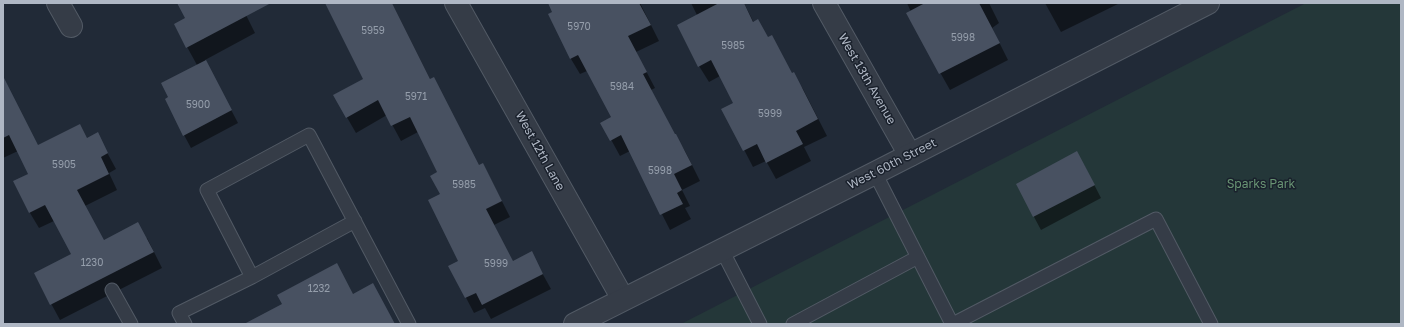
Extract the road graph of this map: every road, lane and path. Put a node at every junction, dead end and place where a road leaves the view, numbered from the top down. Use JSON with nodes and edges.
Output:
{"nodes":[{"id":1,"x":58,"y":3,"type":"edge"},
{"id":2,"x":456,"y":3,"type":"edge"},
{"id":3,"x":824,"y":3,"type":"edge"},
{"id":4,"x":1208,"y":3,"type":"edge"},
{"id":5,"x":1186,"y":8,"type":"edge"},
{"id":6,"x":71,"y":26,"type":"dead end"},
{"id":7,"x":910,"y":156,"type":"junction"},
{"id":8,"x":875,"y":173,"type":"junction"},
{"id":9,"x":354,"y":221,"type":"junction"},
{"id":10,"x":722,"y":250,"type":"junction"},
{"id":11,"x":918,"y":257,"type":"junction"},
{"id":12,"x":252,"y":277,"type":"junction"},
{"id":13,"x":112,"y":290,"type":"dead end"},
{"id":14,"x":624,"y":300,"type":"junction"},
{"id":15,"x":131,"y":324,"type":"edge"},
{"id":16,"x":185,"y":324,"type":"edge"},
{"id":17,"x":409,"y":324,"type":"edge"},
{"id":18,"x":575,"y":324,"type":"edge"},
{"id":19,"x":760,"y":324,"type":"edge"},
{"id":20,"x":793,"y":324,"type":"edge"},
{"id":21,"x":953,"y":324,"type":"edge"},
{"id":22,"x":1211,"y":324,"type":"edge"}],
"edges":[{"from":1,"to":6,"type":"street"},
{"from":2,"to":14,"type":"street","name":"West 12th Lane"},
{"from":3,"to":7,"type":"street","name":"West 13th Avenue"},
{"from":4,"to":5,"type":"street","name":"West 60th Street"},
{"from":5,"to":7,"type":"street","name":"West 60th Street"},
{"from":7,"to":8,"type":"street","name":"West 60th Street"},
{"from":8,"to":10,"type":"street","name":"West 60th Street"},
{"from":8,"to":11,"type":"lane"},
{"from":9,"to":12,"type":"lane"},
{"from":9,"to":12,"type":"lane"},
{"from":9,"to":17,"type":"lane"},
{"from":10,"to":14,"type":"street","name":"West 60th Street"},
{"from":10,"to":19,"type":"lane"},
{"from":11,"to":20,"type":"lane"},
{"from":11,"to":21,"type":"lane"},
{"from":12,"to":16,"type":"lane"},
{"from":13,"to":15,"type":"lane"},
{"from":14,"to":18,"type":"street","name":"West 60th Street"},
{"from":21,"to":22,"type":"lane"}]}
